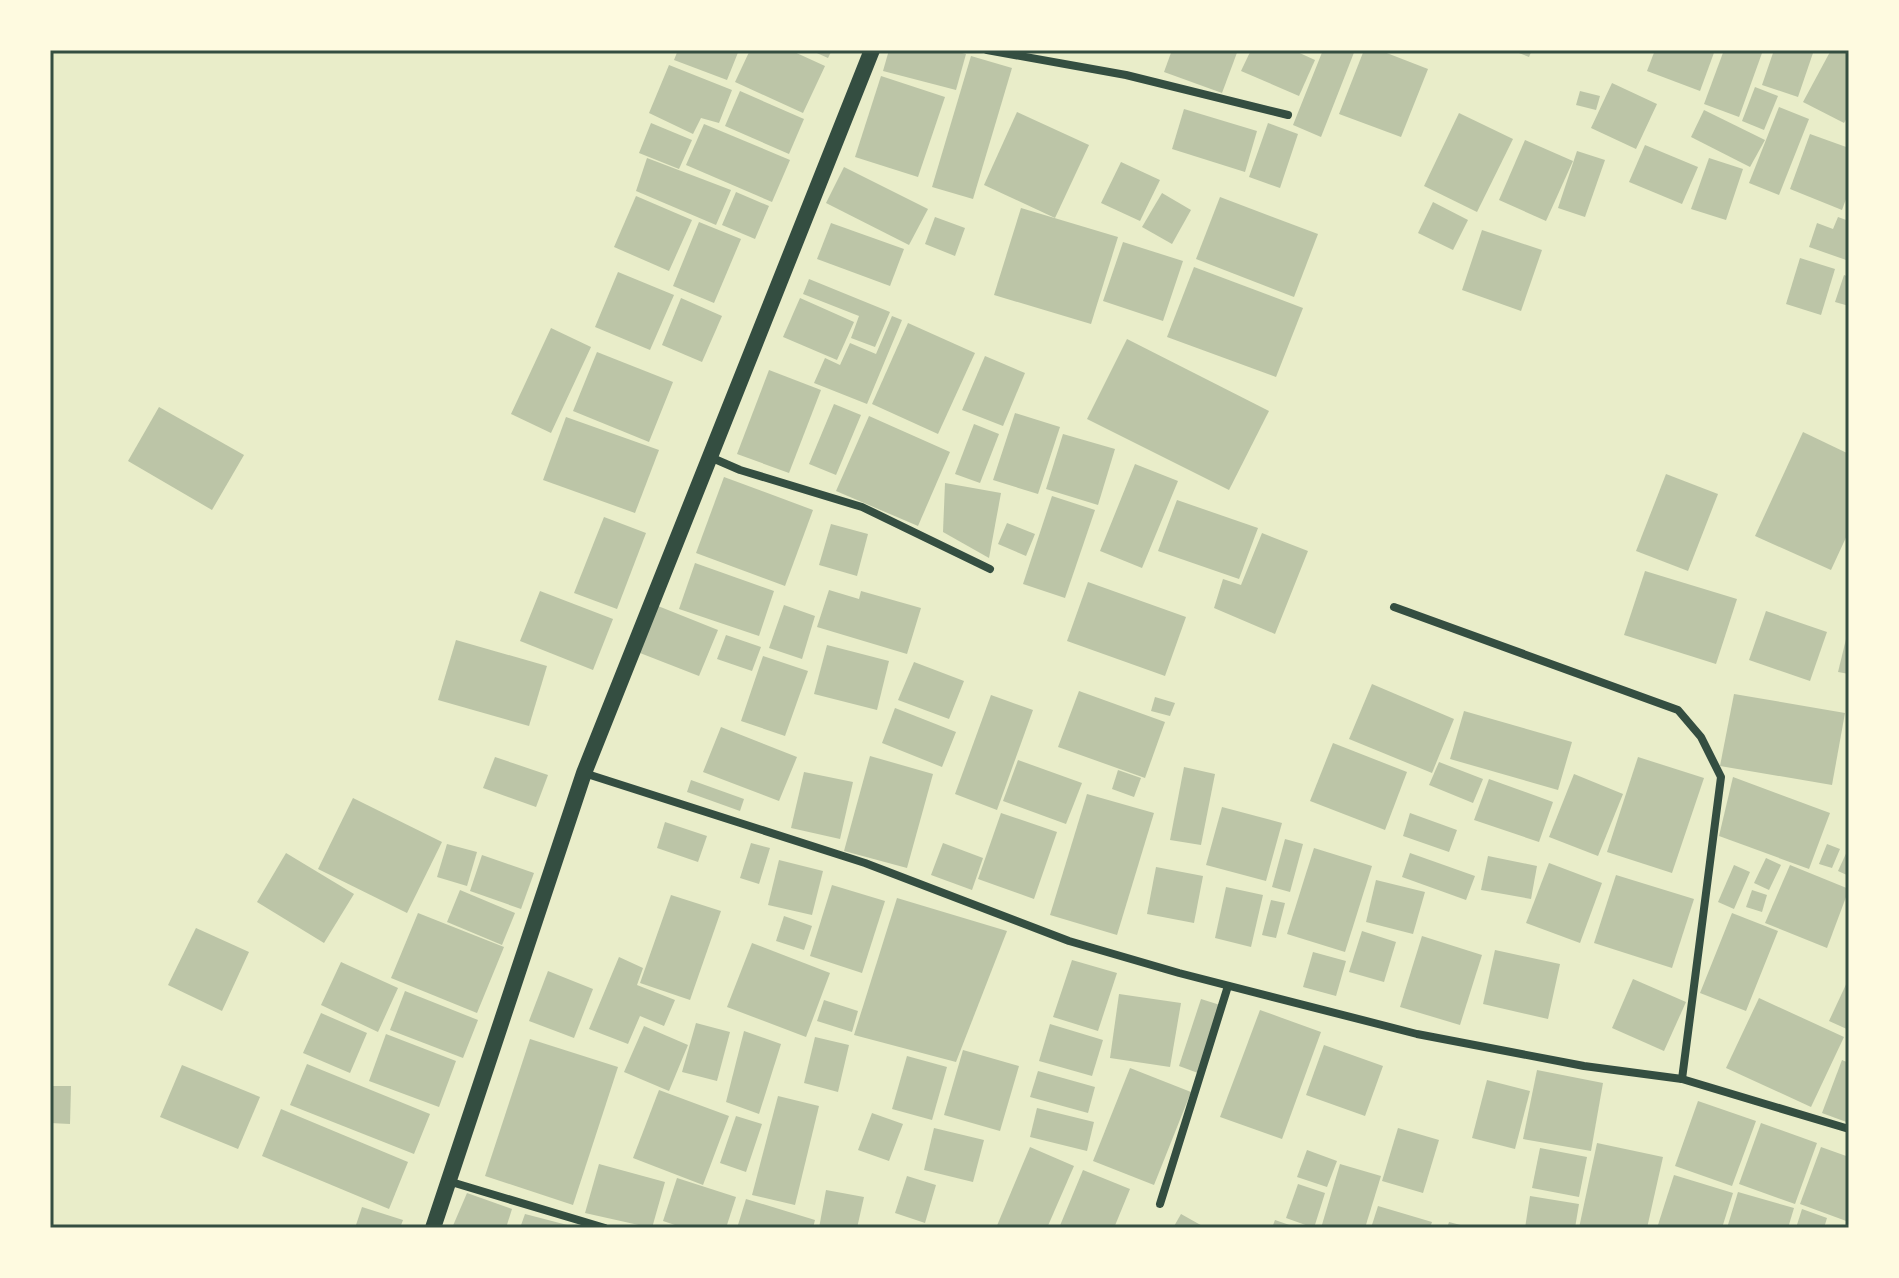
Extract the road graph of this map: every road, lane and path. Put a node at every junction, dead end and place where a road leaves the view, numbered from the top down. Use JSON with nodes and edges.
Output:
{"nodes":[{"id":1,"x":872,"y":50,"type":"edge"},
{"id":2,"x":987,"y":50,"type":"edge"},
{"id":3,"x":1288,"y":115,"type":"dead end"},
{"id":4,"x":710,"y":457,"type":"junction"},
{"id":5,"x":990,"y":569,"type":"dead end"},
{"id":6,"x":1394,"y":607,"type":"dead end"},
{"id":7,"x":584,"y":773,"type":"junction"},
{"id":8,"x":1228,"y":986,"type":"junction"},
{"id":9,"x":1682,"y":1079,"type":"junction"},
{"id":10,"x":1849,"y":1129,"type":"edge"},
{"id":11,"x":448,"y":1180,"type":"junction"},
{"id":12,"x":1160,"y":1204,"type":"dead end"},
{"id":13,"x":433,"y":1228,"type":"edge"},
{"id":14,"x":605,"y":1228,"type":"edge"}],
"edges":[{"from":1,"to":4,"type":"main road"},
{"from":2,"to":3,"type":"street"},
{"from":4,"to":5,"type":"street"},
{"from":4,"to":7,"type":"main road"},
{"from":6,"to":9,"type":"street"},
{"from":7,"to":8,"type":"street"},
{"from":7,"to":11,"type":"main road"},
{"from":8,"to":9,"type":"street"},
{"from":8,"to":12,"type":"street"},
{"from":9,"to":10,"type":"street"},
{"from":11,"to":13,"type":"main road"},
{"from":11,"to":14,"type":"street"}]}
